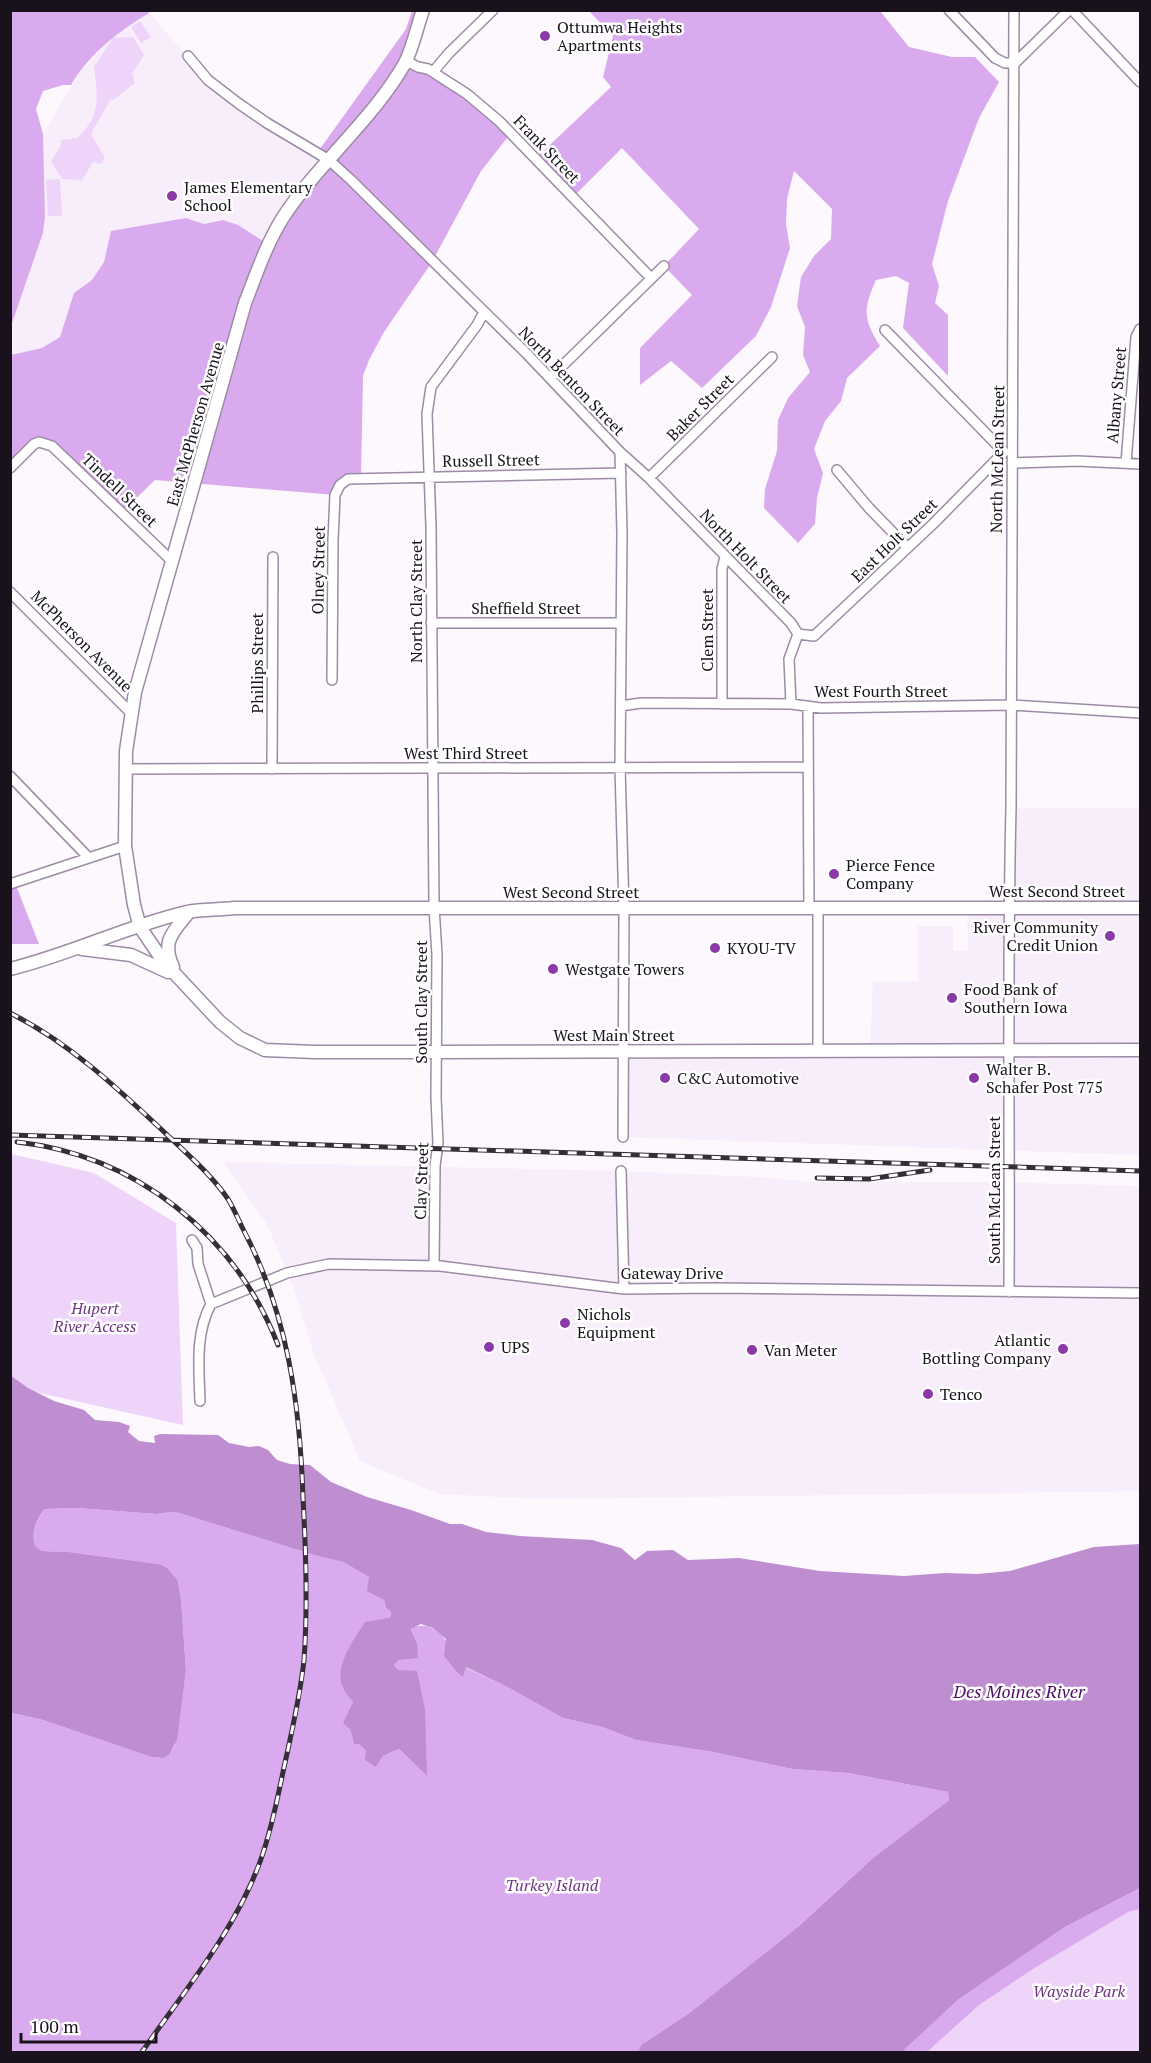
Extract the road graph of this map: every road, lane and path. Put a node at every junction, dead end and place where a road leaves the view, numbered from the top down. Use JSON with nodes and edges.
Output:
{"nodes":[{"id":1,"x":423,"y":10,"type":"edge"},
{"id":2,"x":493,"y":10,"type":"edge"},
{"id":3,"x":949,"y":10,"type":"edge"},
{"id":4,"x":1014,"y":10,"type":"edge"},
{"id":5,"x":1071,"y":10,"type":"edge"},
{"id":6,"x":188,"y":56,"type":"dead end"},
{"id":7,"x":406,"y":61,"type":"junction"},
{"id":8,"x":1015,"y":63,"type":"junction"},
{"id":9,"x":433,"y":72,"type":"junction"},
{"id":10,"x":1140,"y":81,"type":"edge"},
{"id":11,"x":329,"y":160,"type":"junction"},
{"id":12,"x":664,"y":266,"type":"dead end"},
{"id":13,"x":651,"y":278,"type":"junction"},
{"id":14,"x":484,"y":312,"type":"junction"},
{"id":15,"x":1140,"y":329,"type":"edge"},
{"id":16,"x":885,"y":330,"type":"dead end"},
{"id":17,"x":772,"y":357,"type":"dead end"},
{"id":18,"x":550,"y":378,"type":"junction"},
{"id":19,"x":1008,"y":451,"type":"junction"},
{"id":20,"x":620,"y":452,"type":"junction"},
{"id":21,"x":1012,"y":463,"type":"junction"},
{"id":22,"x":1126,"y":463,"type":"junction"},
{"id":23,"x":1140,"y":464,"type":"edge"},
{"id":24,"x":10,"y":468,"type":"edge"},
{"id":25,"x":837,"y":470,"type":"dead end"},
{"id":26,"x":621,"y":473,"type":"junction"},
{"id":27,"x":429,"y":476,"type":"junction"},
{"id":28,"x":362,"y":477,"type":"joint"},
{"id":29,"x":649,"y":478,"type":"junction"},
{"id":30,"x":907,"y":548,"type":"junction"},
{"id":31,"x":725,"y":556,"type":"junction"},
{"id":32,"x":273,"y":557,"type":"dead end"},
{"id":33,"x":173,"y":562,"type":"junction"},
{"id":34,"x":10,"y":592,"type":"edge"},
{"id":35,"x":431,"y":623,"type":"junction"},
{"id":36,"x":621,"y":623,"type":"junction"},
{"id":37,"x":798,"y":634,"type":"junction"},
{"id":38,"x":332,"y":680,"type":"dead end"},
{"id":39,"x":722,"y":704,"type":"junction"},
{"id":40,"x":791,"y":704,"type":"junction"},
{"id":41,"x":1011,"y":705,"type":"junction"},
{"id":42,"x":621,"y":706,"type":"junction"},
{"id":43,"x":808,"y":707,"type":"junction"},
{"id":44,"x":1140,"y":713,"type":"edge"},
{"id":45,"x":132,"y":714,"type":"junction"},
{"id":46,"x":620,"y":767,"type":"junction"},
{"id":47,"x":807,"y":767,"type":"junction"},
{"id":48,"x":433,"y":768,"type":"junction"},
{"id":49,"x":126,"y":769,"type":"junction"},
{"id":50,"x":272,"y":769,"type":"junction"},
{"id":51,"x":10,"y":776,"type":"edge"},
{"id":52,"x":125,"y":846,"type":"junction"},
{"id":53,"x":88,"y":857,"type":"junction"},
{"id":54,"x":10,"y":884,"type":"edge"},
{"id":55,"x":434,"y":907,"type":"junction"},
{"id":56,"x":1008,"y":908,"type":"junction"},
{"id":57,"x":1140,"y":908,"type":"edge"},
{"id":58,"x":624,"y":909,"type":"junction"},
{"id":59,"x":814,"y":909,"type":"junction"},
{"id":60,"x":189,"y":912,"type":"junction"},
{"id":61,"x":140,"y":927,"type":"junction"},
{"id":62,"x":79,"y":949,"type":"junction"},
{"id":63,"x":10,"y":969,"type":"edge"},
{"id":64,"x":177,"y":976,"type":"junction"},
{"id":65,"x":1009,"y":1050,"type":"junction"},
{"id":66,"x":1140,"y":1050,"type":"edge"},
{"id":67,"x":818,"y":1051,"type":"junction"},
{"id":68,"x":436,"y":1052,"type":"junction"},
{"id":69,"x":623,"y":1052,"type":"junction"},
{"id":70,"x":436,"y":1097,"type":"joint"},
{"id":71,"x":623,"y":1137,"type":"dead end"},
{"id":72,"x":621,"y":1171,"type":"dead end"},
{"id":73,"x":192,"y":1240,"type":"dead end"},
{"id":74,"x":434,"y":1266,"type":"junction"},
{"id":75,"x":624,"y":1289,"type":"junction"},
{"id":76,"x":1009,"y":1292,"type":"junction"},
{"id":77,"x":1140,"y":1293,"type":"edge"},
{"id":78,"x":211,"y":1304,"type":"junction"},
{"id":79,"x":200,"y":1401,"type":"dead end"}],
"edges":[{"from":1,"to":7,"type":"main road","name":"East McPherson Avenue"},
{"from":2,"to":9,"type":"street"},
{"from":3,"to":8,"type":"street"},
{"from":4,"to":8,"type":"street","name":"North McLean Street"},
{"from":5,"to":8,"type":"street"},
{"from":5,"to":10,"type":"street"},
{"from":6,"to":11,"type":"street","name":"North Benton Street"},
{"from":7,"to":9,"type":"street","name":"Frank Street"},
{"from":7,"to":11,"type":"main road","name":"East McPherson Avenue"},
{"from":8,"to":19,"type":"street","name":"North McLean Street"},
{"from":9,"to":13,"type":"street","name":"Frank Street"},
{"from":11,"to":14,"type":"street","name":"North Benton Street"},
{"from":11,"to":33,"type":"main road","name":"East McPherson Avenue"},
{"from":12,"to":13,"type":"street"},
{"from":13,"to":18,"type":"street"},
{"from":14,"to":18,"type":"street","name":"North Benton Street"},
{"from":14,"to":27,"type":"street","name":"North Clay Street"},
{"from":15,"to":22,"type":"street","name":"Albany Street"},
{"from":16,"to":19,"type":"street"},
{"from":17,"to":29,"type":"street","name":"Baker Street"},
{"from":18,"to":20,"type":"street","name":"North Benton Street"},
{"from":19,"to":21,"type":"street","name":"North McLean Street"},
{"from":19,"to":30,"type":"street","name":"East Holt Street"},
{"from":20,"to":26,"type":"street","name":"North Benton Street"},
{"from":20,"to":29,"type":"street","name":"North Holt Street"},
{"from":21,"to":22,"type":"street"},
{"from":21,"to":41,"type":"street","name":"North McLean Street"},
{"from":22,"to":23,"type":"street"},
{"from":24,"to":33,"type":"street","name":"Tindell Street"},
{"from":25,"to":30,"type":"street"},
{"from":26,"to":27,"type":"street","name":"Russell Street"},
{"from":26,"to":36,"type":"street","name":"North Benton Street"},
{"from":27,"to":28,"type":"street","name":"Russell Street"},
{"from":27,"to":35,"type":"street","name":"North Clay Street"},
{"from":28,"to":38,"type":"street","name":"Olney Street"},
{"from":29,"to":31,"type":"street","name":"North Holt Street"},
{"from":30,"to":37,"type":"street","name":"East Holt Street"},
{"from":31,"to":37,"type":"street","name":"North Holt Street"},
{"from":31,"to":39,"type":"street","name":"Clem Street"},
{"from":32,"to":50,"type":"street","name":"Phillips Street"},
{"from":33,"to":45,"type":"main road","name":"East McPherson Avenue"},
{"from":34,"to":45,"type":"street","name":"McPherson Avenue"},
{"from":35,"to":36,"type":"street","name":"Sheffield Street"},
{"from":35,"to":48,"type":"street","name":"North Clay Street"},
{"from":36,"to":42,"type":"street","name":"North Benton Street"},
{"from":37,"to":40,"type":"street"},
{"from":39,"to":40,"type":"street","name":"West Fourth Street"},
{"from":39,"to":42,"type":"street","name":"West Fourth Street"},
{"from":40,"to":43,"type":"street","name":"West Fourth Street"},
{"from":41,"to":43,"type":"street","name":"West Fourth Street"},
{"from":41,"to":44,"type":"street","name":"West Fourth Street"},
{"from":41,"to":56,"type":"street","name":"North McLean Street"},
{"from":42,"to":46,"type":"street","name":"North Benton Street"},
{"from":43,"to":47,"type":"street"},
{"from":45,"to":49,"type":"main road","name":"McPherson Avenue"},
{"from":46,"to":47,"type":"street","name":"West Third Street"},
{"from":46,"to":48,"type":"street","name":"West Third Street"},
{"from":46,"to":58,"type":"street","name":"North Benton Street"},
{"from":47,"to":59,"type":"street"},
{"from":48,"to":50,"type":"street","name":"West Third Street"},
{"from":48,"to":55,"type":"street","name":"North Clay Street"},
{"from":49,"to":50,"type":"street","name":"West Third Street"},
{"from":49,"to":52,"type":"main road","name":"McPherson Avenue"},
{"from":51,"to":53,"type":"street"},
{"from":52,"to":53,"type":"street"},
{"from":52,"to":61,"type":"main road","name":"McPherson Avenue"},
{"from":53,"to":54,"type":"street"},
{"from":55,"to":58,"type":"main road","name":"West Second Street"},
{"from":55,"to":60,"type":"main road","name":"West Second Street"},
{"from":55,"to":68,"type":"street","name":"South Clay Street"},
{"from":56,"to":57,"type":"main road","name":"West Second Street"},
{"from":56,"to":59,"type":"main road","name":"West Second Street"},
{"from":56,"to":65,"type":"street","name":"South McLean Street"},
{"from":58,"to":59,"type":"main road","name":"West Second Street"},
{"from":58,"to":69,"type":"street","name":"North Benton Street"},
{"from":59,"to":67,"type":"street"},
{"from":60,"to":61,"type":"main road","name":"West Second Street"},
{"from":60,"to":64,"type":"main road"},
{"from":61,"to":62,"type":"main road","name":"West Second Street"},
{"from":61,"to":64,"type":"main road","name":"West Main Street"},
{"from":62,"to":63,"type":"main road","name":"West Second Street"},
{"from":62,"to":64,"type":"main road"},
{"from":64,"to":68,"type":"main road","name":"West Main Street"},
{"from":65,"to":66,"type":"main road","name":"West Main Street"},
{"from":65,"to":67,"type":"main road","name":"West Main Street"},
{"from":65,"to":76,"type":"street","name":"South McLean Street"},
{"from":67,"to":69,"type":"main road","name":"West Main Street"},
{"from":68,"to":69,"type":"main road","name":"West Main Street"},
{"from":68,"to":70,"type":"street","name":"South Clay Street"},
{"from":69,"to":71,"type":"street","name":"North Benton Street"},
{"from":70,"to":74,"type":"street","name":"Clay Street"},
{"from":72,"to":75,"type":"street"},
{"from":73,"to":78,"type":"street"},
{"from":74,"to":75,"type":"street","name":"Gateway Drive"},
{"from":74,"to":78,"type":"street","name":"Gateway Drive"},
{"from":75,"to":76,"type":"street","name":"Gateway Drive"},
{"from":76,"to":77,"type":"street","name":"Gateway Drive"},
{"from":78,"to":79,"type":"street"}]}
